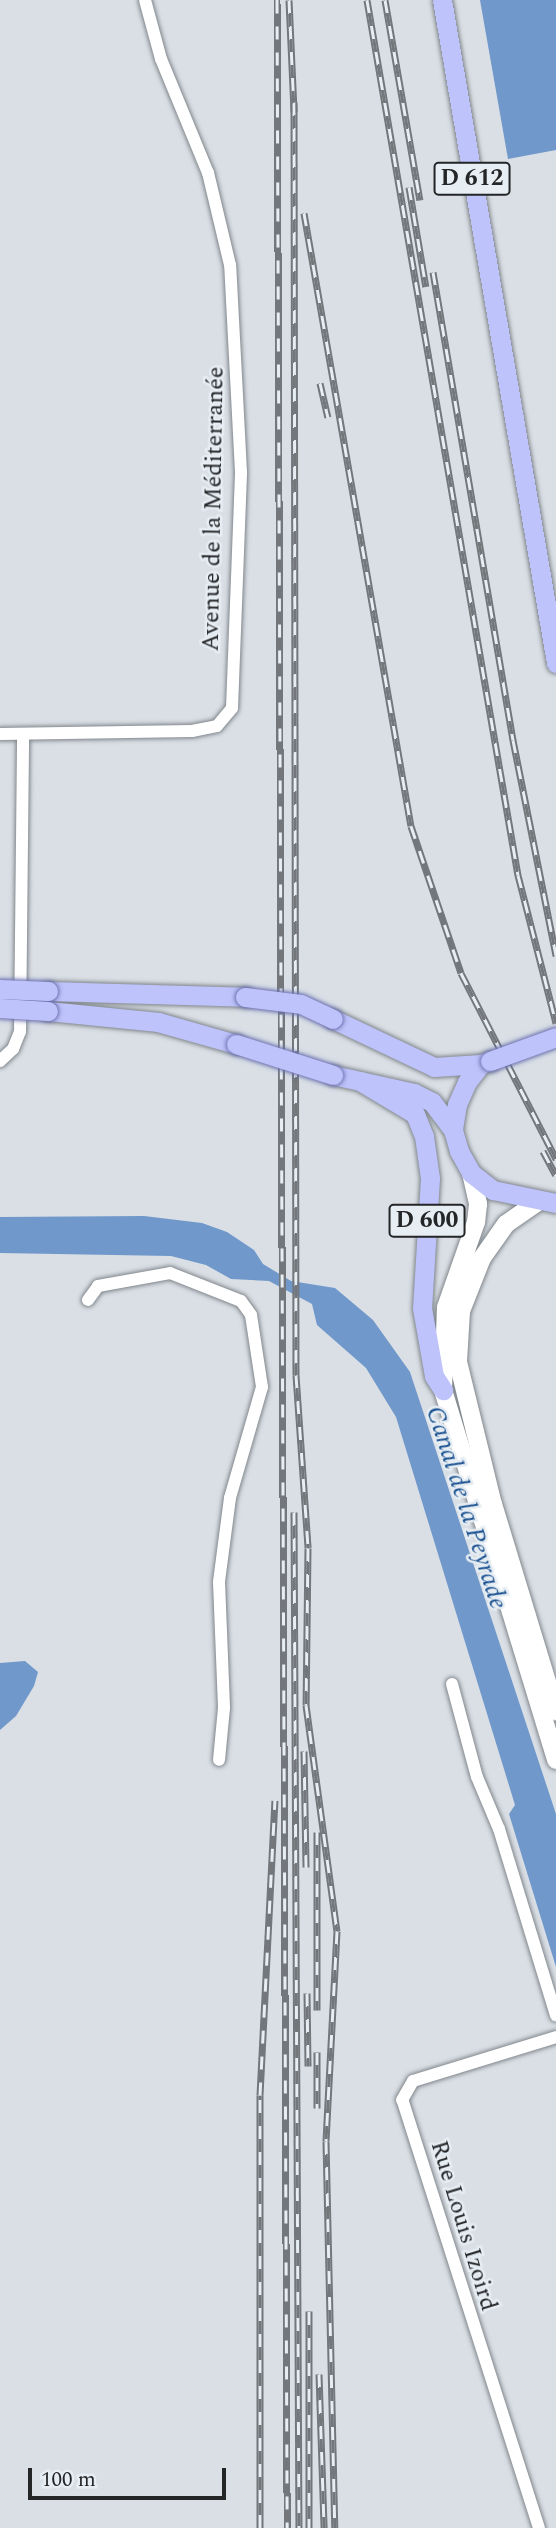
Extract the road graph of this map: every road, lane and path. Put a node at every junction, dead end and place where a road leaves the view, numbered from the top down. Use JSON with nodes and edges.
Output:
{"nodes":[{"id":1,"x":145,"y":0,"type":"edge"},
{"id":2,"x":442,"y":0,"type":"edge"},
{"id":3,"x":546,"y":603,"type":"junction"},
{"id":4,"x":556,"y":632,"type":"edge"},
{"id":5,"x":556,"y":663,"type":"edge"},
{"id":6,"x":0,"y":734,"type":"edge"},
{"id":7,"x":23,"y":734,"type":"junction"},
{"id":8,"x":0,"y":989,"type":"edge"},
{"id":9,"x":0,"y":1009,"type":"edge"},
{"id":10,"x":556,"y":1037,"type":"edge"},
{"id":11,"x":0,"y":1061,"type":"edge"},
{"id":12,"x":486,"y":1063,"type":"junction"},
{"id":13,"x":360,"y":1081,"type":"junction"},
{"id":14,"x":453,"y":1130,"type":"junction"},
{"id":15,"x":471,"y":1173,"type":"junction"},
{"id":16,"x":547,"y":1202,"type":"edge"},
{"id":17,"x":88,"y":1300,"type":"dead end"},
{"id":18,"x":443,"y":1390,"type":"junction"},
{"id":19,"x":452,"y":1684,"type":"dead end"},
{"id":20,"x":556,"y":1712,"type":"edge"},
{"id":21,"x":219,"y":1760,"type":"dead end"},
{"id":22,"x":556,"y":1760,"type":"edge"},
{"id":23,"x":556,"y":2015,"type":"edge"},
{"id":24,"x":556,"y":2037,"type":"edge"},
{"id":25,"x":539,"y":2528,"type":"edge"}],
"edges":[{"from":1,"to":7,"type":"street","name":"Avenue de la Méditerranée"},
{"from":2,"to":3,"type":"main road","number":"D 612"},
{"from":3,"to":4,"type":"main road","number":"D 612"},
{"from":3,"to":5,"type":"main road","number":"D 612"},
{"from":6,"to":7,"type":"street","name":"Avenue de la Méditerranée"},
{"from":7,"to":11,"type":"street"},
{"from":8,"to":12,"type":"main road","bridge":true},
{"from":9,"to":13,"type":"main road","number":"D 600","bridge":true},
{"from":10,"to":12,"type":"main road","bridge":true},
{"from":12,"to":14,"type":"main road"},
{"from":13,"to":14,"type":"main road","number":"D 600"},
{"from":13,"to":18,"type":"main road","number":"D 600"},
{"from":14,"to":15,"type":"main road"},
{"from":15,"to":16,"type":"main road"},
{"from":15,"to":18,"type":"main road"},
{"from":16,"to":20,"type":"main road"},
{"from":17,"to":21,"type":"street"},
{"from":18,"to":22,"type":"main road"},
{"from":19,"to":23,"type":"street"},
{"from":24,"to":25,"type":"street","name":"Rue Louis Izoird"}]}
